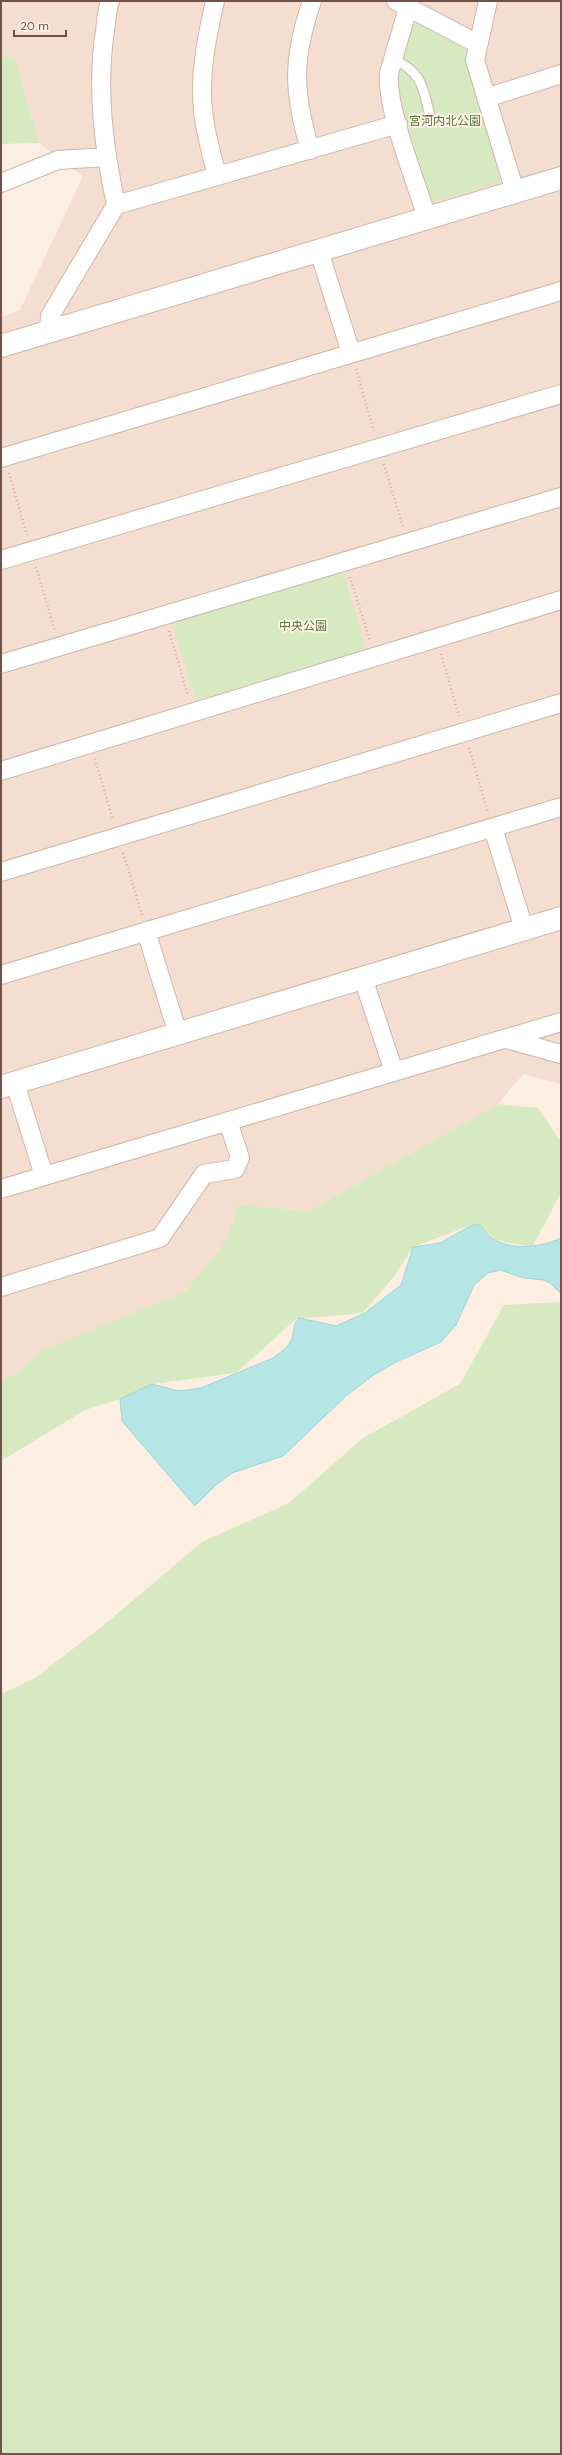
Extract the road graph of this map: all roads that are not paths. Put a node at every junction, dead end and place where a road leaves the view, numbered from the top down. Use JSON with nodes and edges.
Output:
{"nodes":[{"id":1,"x":110,"y":1,"type":"edge"},
{"id":2,"x":215,"y":1,"type":"edge"},
{"id":3,"x":312,"y":1,"type":"edge"},
{"id":4,"x":488,"y":1,"type":"edge"},
{"id":5,"x":402,"y":4,"type":"edge"},
{"id":6,"x":478,"y":44,"type":"junction"},
{"id":7,"x":393,"y":59,"type":"junction"},
{"id":8,"x":561,"y":74,"type":"edge"},
{"id":9,"x":486,"y":98,"type":"junction"},
{"id":10,"x":430,"y":116,"type":"dead end"},
{"id":11,"x":398,"y":124,"type":"junction"},
{"id":12,"x":310,"y":150,"type":"junction"},
{"id":13,"x":106,"y":157,"type":"junction"},
{"id":14,"x":217,"y":176,"type":"junction"},
{"id":15,"x":561,"y":178,"type":"edge"},
{"id":16,"x":1,"y":184,"type":"edge"},
{"id":17,"x":515,"y":192,"type":"junction"},
{"id":18,"x":116,"y":205,"type":"junction"},
{"id":19,"x":427,"y":218,"type":"junction"},
{"id":20,"x":319,"y":251,"type":"junction"},
{"id":21,"x":561,"y":291,"type":"edge"},
{"id":22,"x":49,"y":332,"type":"junction"},
{"id":23,"x":1,"y":346,"type":"edge"},
{"id":24,"x":351,"y":353,"type":"junction"},
{"id":25,"x":561,"y":394,"type":"edge"},
{"id":26,"x":2,"y":454,"type":"edge"},
{"id":27,"x":561,"y":496,"type":"edge"},
{"id":28,"x":1,"y":560,"type":"edge"},
{"id":29,"x":561,"y":600,"type":"edge"},
{"id":30,"x":1,"y":664,"type":"edge"},
{"id":31,"x":561,"y":702,"type":"edge"},
{"id":32,"x":1,"y":770,"type":"edge"},
{"id":33,"x":561,"y":807,"type":"edge"},
{"id":34,"x":493,"y":828,"type":"junction"},
{"id":35,"x":1,"y":872,"type":"edge"},
{"id":36,"x":561,"y":918,"type":"edge"},
{"id":37,"x":524,"y":930,"type":"junction"},
{"id":38,"x":146,"y":931,"type":"junction"},
{"id":39,"x":1,"y":975,"type":"edge"},
{"id":40,"x":363,"y":978,"type":"junction"},
{"id":41,"x":561,"y":1022,"type":"edge"},
{"id":42,"x":178,"y":1034,"type":"junction"},
{"id":43,"x":506,"y":1039,"type":"junction"},
{"id":44,"x":561,"y":1054,"type":"edge"},
{"id":45,"x":394,"y":1072,"type":"junction"},
{"id":46,"x":8,"y":1085,"type":"edge"},
{"id":47,"x":228,"y":1121,"type":"junction"},
{"id":48,"x":44,"y":1176,"type":"junction"},
{"id":49,"x":1,"y":1189,"type":"edge"},
{"id":50,"x":1,"y":1287,"type":"edge"}],
"edges":[{"from":1,"to":13,"type":"street"},
{"from":2,"to":14,"type":"street"},
{"from":3,"to":12,"type":"street"},
{"from":4,"to":6,"type":"street"},
{"from":5,"to":6,"type":"street"},
{"from":5,"to":7,"type":"street"},
{"from":6,"to":9,"type":"street"},
{"from":7,"to":10,"type":"lane"},
{"from":7,"to":11,"type":"street"},
{"from":8,"to":9,"type":"street"},
{"from":9,"to":17,"type":"street"},
{"from":11,"to":12,"type":"street"},
{"from":11,"to":19,"type":"street"},
{"from":12,"to":14,"type":"street"},
{"from":13,"to":16,"type":"street"},
{"from":13,"to":18,"type":"street"},
{"from":14,"to":18,"type":"street"},
{"from":15,"to":17,"type":"street"},
{"from":17,"to":19,"type":"street"},
{"from":18,"to":22,"type":"street"},
{"from":19,"to":20,"type":"street"},
{"from":20,"to":22,"type":"street"},
{"from":20,"to":24,"type":"street"},
{"from":21,"to":24,"type":"street"},
{"from":22,"to":23,"type":"street"},
{"from":24,"to":26,"type":"street"},
{"from":25,"to":28,"type":"street"},
{"from":27,"to":30,"type":"street"},
{"from":29,"to":32,"type":"street"},
{"from":31,"to":35,"type":"street"},
{"from":33,"to":34,"type":"street"},
{"from":34,"to":37,"type":"street"},
{"from":34,"to":38,"type":"street"},
{"from":36,"to":37,"type":"street"},
{"from":37,"to":40,"type":"street"},
{"from":38,"to":39,"type":"street"},
{"from":38,"to":42,"type":"street"},
{"from":40,"to":42,"type":"street"},
{"from":40,"to":45,"type":"street"},
{"from":41,"to":43,"type":"street"},
{"from":42,"to":46,"type":"street"},
{"from":43,"to":44,"type":"street"},
{"from":43,"to":45,"type":"street"},
{"from":45,"to":47,"type":"street"},
{"from":46,"to":48,"type":"street"},
{"from":47,"to":48,"type":"street"},
{"from":47,"to":50,"type":"street"},
{"from":48,"to":49,"type":"street"}]}
